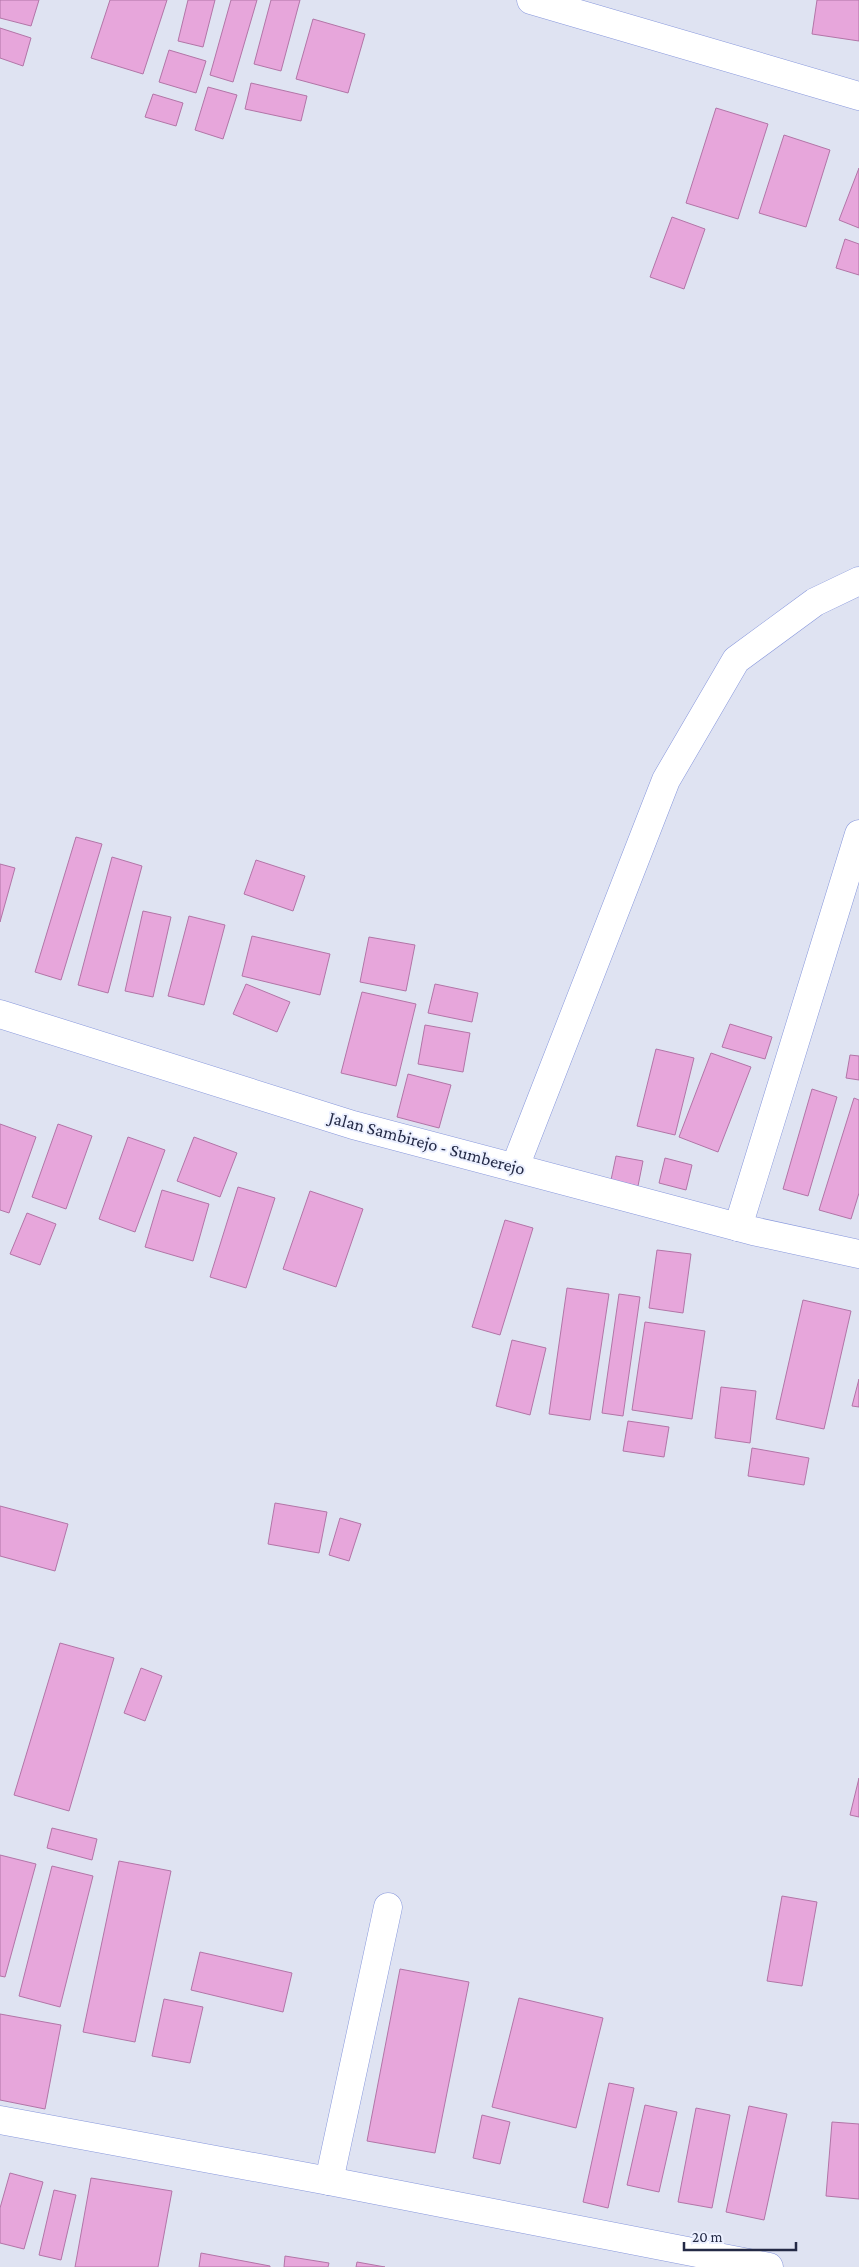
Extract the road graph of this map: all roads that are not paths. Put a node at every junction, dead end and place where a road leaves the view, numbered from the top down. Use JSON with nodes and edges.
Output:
{"nodes":[{"id":1,"x":531,"y":0,"type":"edge"},
{"id":2,"x":859,"y":96,"type":"edge"},
{"id":3,"x":859,"y":581,"type":"edge"},
{"id":4,"x":859,"y":834,"type":"edge"},
{"id":5,"x":0,"y":1014,"type":"edge"},
{"id":6,"x":515,"y":1167,"type":"junction"},
{"id":7,"x":738,"y":1227,"type":"junction"},
{"id":8,"x":859,"y":1254,"type":"edge"},
{"id":9,"x":388,"y":1907,"type":"dead end"},
{"id":10,"x":0,"y":2120,"type":"edge"},
{"id":11,"x":329,"y":2181,"type":"junction"},
{"id":12,"x":752,"y":2266,"type":"edge"}],
"edges":[{"from":1,"to":2,"type":"street"},
{"from":3,"to":6,"type":"street"},
{"from":4,"to":7,"type":"street"},
{"from":5,"to":6,"type":"street","name":"Jalan Sambirejo - Sumberejo"},
{"from":6,"to":7,"type":"street","name":"Jalan Sambirejo - Sumberejo"},
{"from":7,"to":8,"type":"street","name":"Jalan Sambirejo - Sumberejo"},
{"from":9,"to":11,"type":"street"},
{"from":10,"to":11,"type":"street"},
{"from":11,"to":12,"type":"street"}]}
